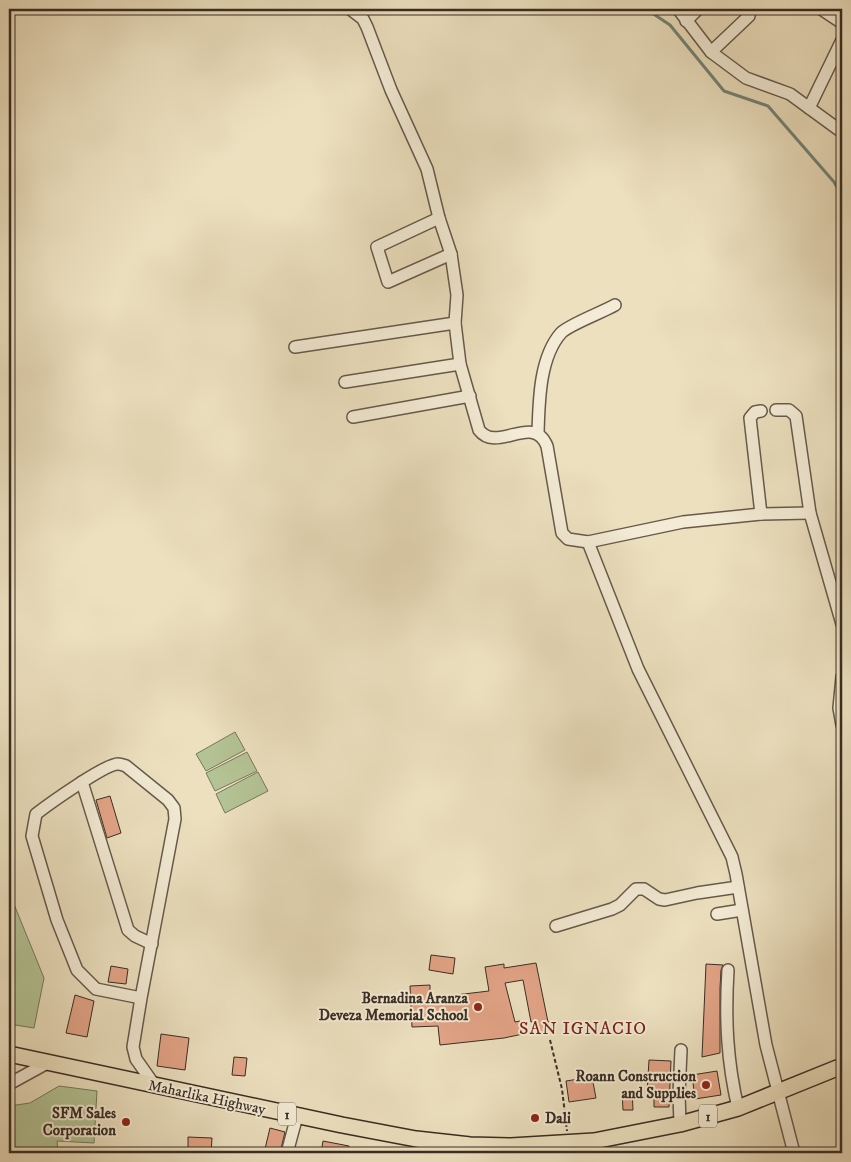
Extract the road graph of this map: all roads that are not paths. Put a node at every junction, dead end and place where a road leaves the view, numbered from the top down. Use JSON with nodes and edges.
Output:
{"nodes":[{"id":1,"x":350,"y":9,"type":"edge"},
{"id":2,"x":678,"y":9,"type":"edge"},
{"id":3,"x":698,"y":9,"type":"edge"},
{"id":4,"x":750,"y":9,"type":"edge"},
{"id":5,"x":821,"y":9,"type":"edge"},
{"id":6,"x":686,"y":21,"type":"junction"},
{"id":7,"x":842,"y":24,"type":"edge"},
{"id":8,"x":842,"y":40,"type":"edge"},
{"id":9,"x":711,"y":52,"type":"junction"},
{"id":10,"x":809,"y":108,"type":"junction"},
{"id":11,"x":842,"y":132,"type":"edge"},
{"id":12,"x":439,"y":218,"type":"junction"},
{"id":13,"x":451,"y":254,"type":"junction"},
{"id":14,"x":615,"y":305,"type":"dead end"},
{"id":15,"x":455,"y":323,"type":"junction"},
{"id":16,"x":295,"y":347,"type":"dead end"},
{"id":17,"x":460,"y":364,"type":"junction"},
{"id":18,"x":345,"y":382,"type":"dead end"},
{"id":19,"x":470,"y":396,"type":"junction"},
{"id":20,"x":776,"y":410,"type":"dead end"},
{"id":21,"x":761,"y":411,"type":"dead end"},
{"id":22,"x":353,"y":417,"type":"dead end"},
{"id":23,"x":538,"y":433,"type":"junction"},
{"id":24,"x":810,"y":513,"type":"junction"},
{"id":25,"x":761,"y":514,"type":"junction"},
{"id":26,"x":588,"y":542,"type":"junction"},
{"id":27,"x":842,"y":624,"type":"edge"},
{"id":28,"x":842,"y":677,"type":"edge"},
{"id":29,"x":842,"y":725,"type":"edge"},
{"id":30,"x":82,"y":782,"type":"junction"},
{"id":31,"x":738,"y":887,"type":"junction"},
{"id":32,"x":742,"y":910,"type":"junction"},
{"id":33,"x":717,"y":914,"type":"dead end"},
{"id":34,"x":556,"y":926,"type":"dead end"},
{"id":35,"x":152,"y":944,"type":"junction"},
{"id":36,"x":728,"y":970,"type":"dead end"},
{"id":37,"x":140,"y":998,"type":"junction"},
{"id":38,"x":681,"y":1050,"type":"dead end"},
{"id":39,"x":9,"y":1054,"type":"edge"},
{"id":40,"x":49,"y":1062,"type":"junction"},
{"id":41,"x":842,"y":1066,"type":"edge"},
{"id":42,"x":9,"y":1084,"type":"edge"},
{"id":43,"x":155,"y":1086,"type":"junction"},
{"id":44,"x":777,"y":1092,"type":"junction"},
{"id":45,"x":738,"y":1108,"type":"junction"},
{"id":46,"x":297,"y":1116,"type":"junction"},
{"id":47,"x":680,"y":1124,"type":"junction"},
{"id":48,"x":566,"y":1148,"type":"edge"},
{"id":49,"x":287,"y":1153,"type":"edge"},
{"id":50,"x":794,"y":1153,"type":"edge"}],
"edges":[{"from":1,"to":12,"type":"street"},
{"from":2,"to":6,"type":"street"},
{"from":3,"to":6,"type":"street"},
{"from":4,"to":9,"type":"street"},
{"from":5,"to":7,"type":"street"},
{"from":6,"to":9,"type":"street"},
{"from":8,"to":10,"type":"street"},
{"from":9,"to":10,"type":"street"},
{"from":10,"to":11,"type":"street"},
{"from":12,"to":13,"type":"street"},
{"from":12,"to":13,"type":"street"},
{"from":13,"to":15,"type":"street"},
{"from":14,"to":23,"type":"street"},
{"from":15,"to":16,"type":"street"},
{"from":15,"to":17,"type":"street"},
{"from":17,"to":18,"type":"street"},
{"from":17,"to":19,"type":"street"},
{"from":19,"to":22,"type":"street"},
{"from":19,"to":23,"type":"street"},
{"from":20,"to":24,"type":"street"},
{"from":21,"to":25,"type":"street"},
{"from":23,"to":26,"type":"street"},
{"from":24,"to":25,"type":"street"},
{"from":24,"to":27,"type":"street"},
{"from":25,"to":26,"type":"street"},
{"from":26,"to":31,"type":"street"},
{"from":28,"to":29,"type":"street"},
{"from":30,"to":35,"type":"street"},
{"from":30,"to":35,"type":"street"},
{"from":30,"to":37,"type":"street"},
{"from":31,"to":32,"type":"street"},
{"from":31,"to":34,"type":"street"},
{"from":32,"to":33,"type":"street"},
{"from":32,"to":44,"type":"street"},
{"from":35,"to":37,"type":"street"},
{"from":36,"to":45,"type":"street"},
{"from":37,"to":43,"type":"street"},
{"from":38,"to":47,"type":"street"},
{"from":39,"to":40,"type":"main road","name":"Maharlika Highway","number":"1"},
{"from":40,"to":42,"type":"street"},
{"from":40,"to":43,"type":"main road","name":"Maharlika Highway","number":"1"},
{"from":41,"to":44,"type":"main road","name":"Maharlika Highway","number":"1"},
{"from":43,"to":46,"type":"main road","name":"Maharlika Highway","number":"1"},
{"from":44,"to":45,"type":"main road","name":"Maharlika Highway","number":"1"},
{"from":44,"to":50,"type":"street"},
{"from":45,"to":47,"type":"main road","name":"Maharlika Highway","number":"1"},
{"from":46,"to":48,"type":"main road","name":"Maharlika Highway","number":"1"},
{"from":46,"to":49,"type":"street"},
{"from":47,"to":48,"type":"main road","name":"Maharlika Highway","number":"1"}]}
